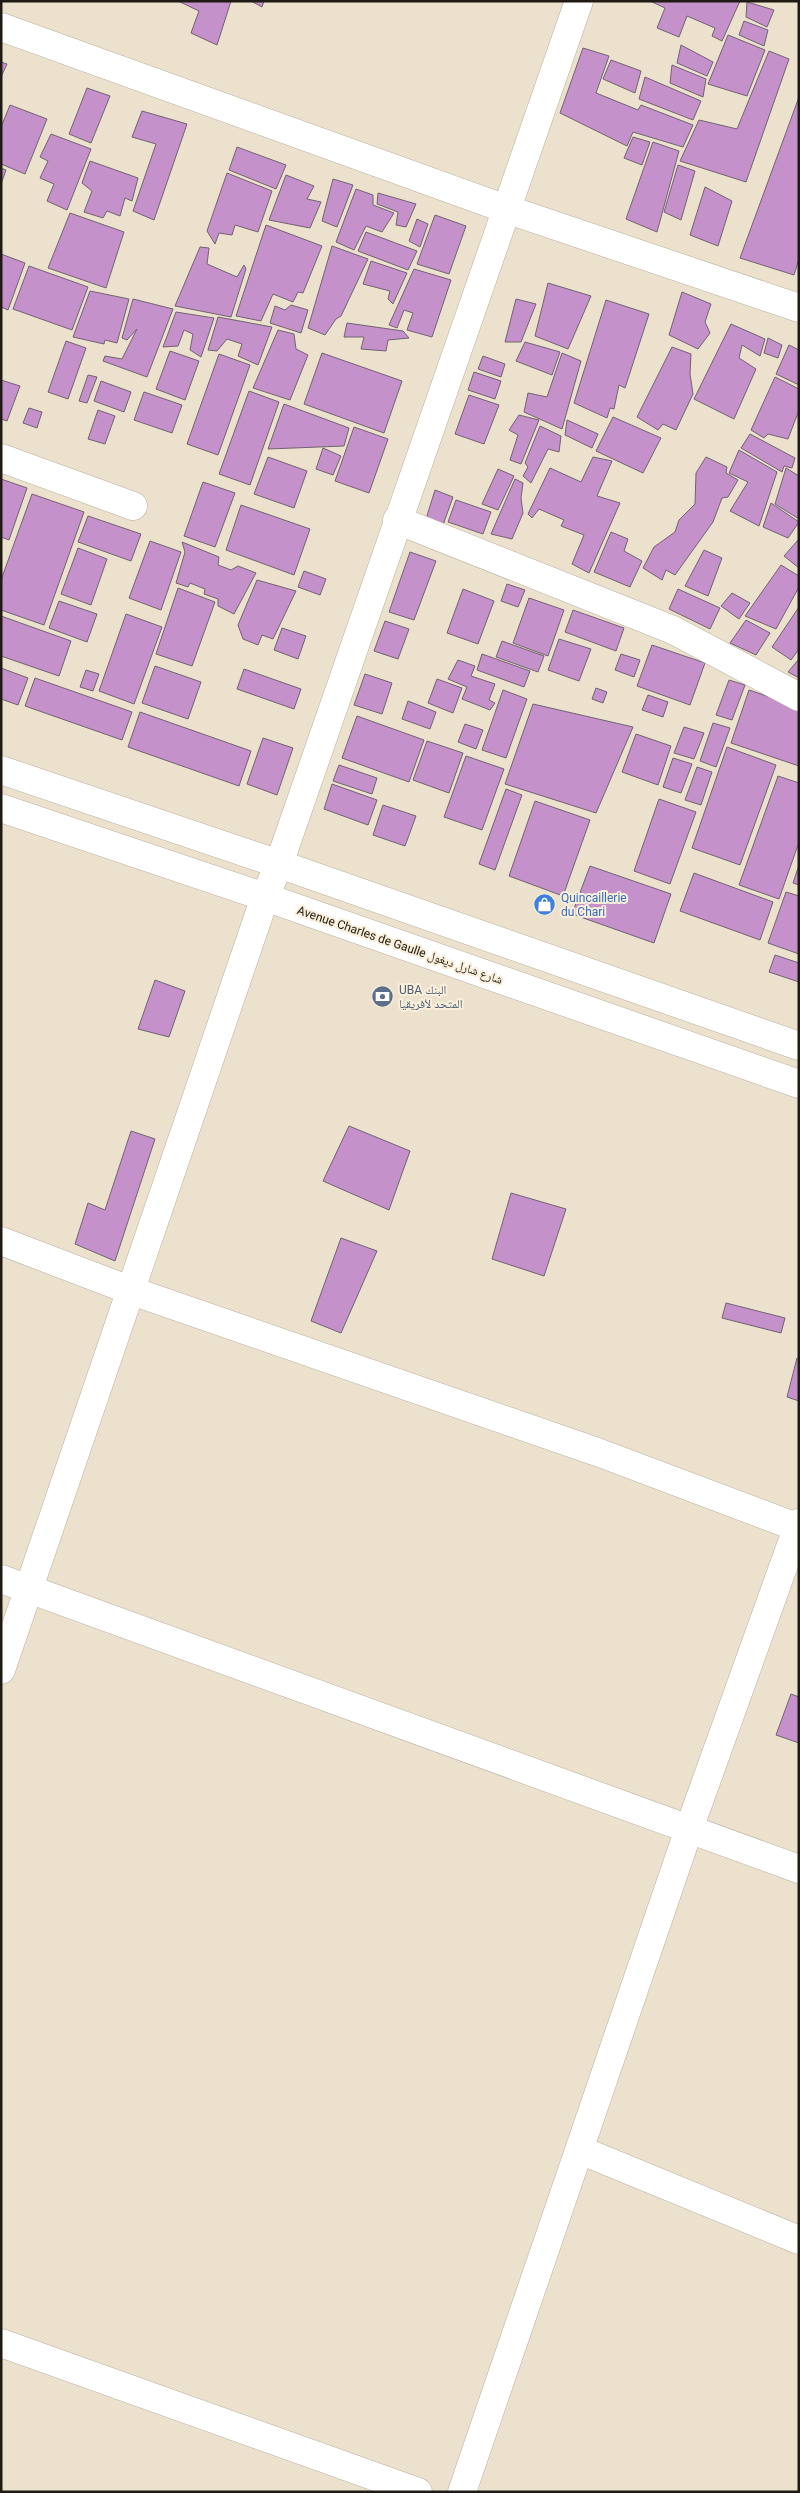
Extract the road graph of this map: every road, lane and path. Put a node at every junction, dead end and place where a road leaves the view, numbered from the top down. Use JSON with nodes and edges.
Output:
{"nodes":[{"id":1,"x":579,"y":1,"type":"edge"},
{"id":2,"x":1,"y":27,"type":"edge"},
{"id":3,"x":506,"y":210,"type":"junction"},
{"id":4,"x":799,"y":308,"type":"edge"},
{"id":5,"x":1,"y":458,"type":"edge"},
{"id":6,"x":133,"y":506,"type":"dead end"},
{"id":7,"x":397,"y":520,"type":"junction"},
{"id":8,"x":799,"y":697,"type":"edge"},
{"id":9,"x":1,"y":770,"type":"edge"},
{"id":10,"x":1,"y":808,"type":"edge"},
{"id":11,"x":278,"y":864,"type":"junction"},
{"id":12,"x":264,"y":897,"type":"junction"},
{"id":13,"x":799,"y":1046,"type":"edge"},
{"id":14,"x":799,"y":1084,"type":"edge"},
{"id":15,"x":1,"y":1241,"type":"edge"},
{"id":16,"x":132,"y":1291,"type":"junction"},
{"id":17,"x":798,"y":1526,"type":"edge"},
{"id":18,"x":1,"y":1579,"type":"edge"},
{"id":19,"x":29,"y":1589,"type":"junction"},
{"id":20,"x":1,"y":1670,"type":"edge"},
{"id":21,"x":689,"y":1829,"type":"junction"},
{"id":22,"x":799,"y":1869,"type":"edge"},
{"id":23,"x":580,"y":2150,"type":"junction"},
{"id":24,"x":799,"y":2240,"type":"edge"},
{"id":25,"x":1,"y":2343,"type":"edge"},
{"id":26,"x":418,"y":2492,"type":"edge"},
{"id":27,"x":462,"y":2492,"type":"edge"}],
"edges":[{"from":1,"to":3,"type":"street"},
{"from":2,"to":3,"type":"street"},
{"from":3,"to":4,"type":"street"},
{"from":3,"to":7,"type":"street"},
{"from":5,"to":6,"type":"street"},
{"from":7,"to":8,"type":"street"},
{"from":7,"to":11,"type":"street"},
{"from":9,"to":11,"type":"street"},
{"from":10,"to":12,"type":"street","name":"Avenue Charles de Gaulle شارع شارل ديغول"},
{"from":11,"to":12,"type":"street"},
{"from":11,"to":13,"type":"street"},
{"from":12,"to":14,"type":"street","name":"Avenue Charles de Gaulle شارع شارل ديغول"},
{"from":12,"to":16,"type":"street"},
{"from":15,"to":16,"type":"street"},
{"from":16,"to":17,"type":"street"},
{"from":16,"to":19,"type":"street"},
{"from":17,"to":21,"type":"street"},
{"from":18,"to":19,"type":"street"},
{"from":19,"to":20,"type":"street"},
{"from":19,"to":21,"type":"street"},
{"from":21,"to":22,"type":"street"},
{"from":21,"to":23,"type":"street"},
{"from":23,"to":24,"type":"street"},
{"from":23,"to":27,"type":"street"},
{"from":25,"to":26,"type":"street"}]}
